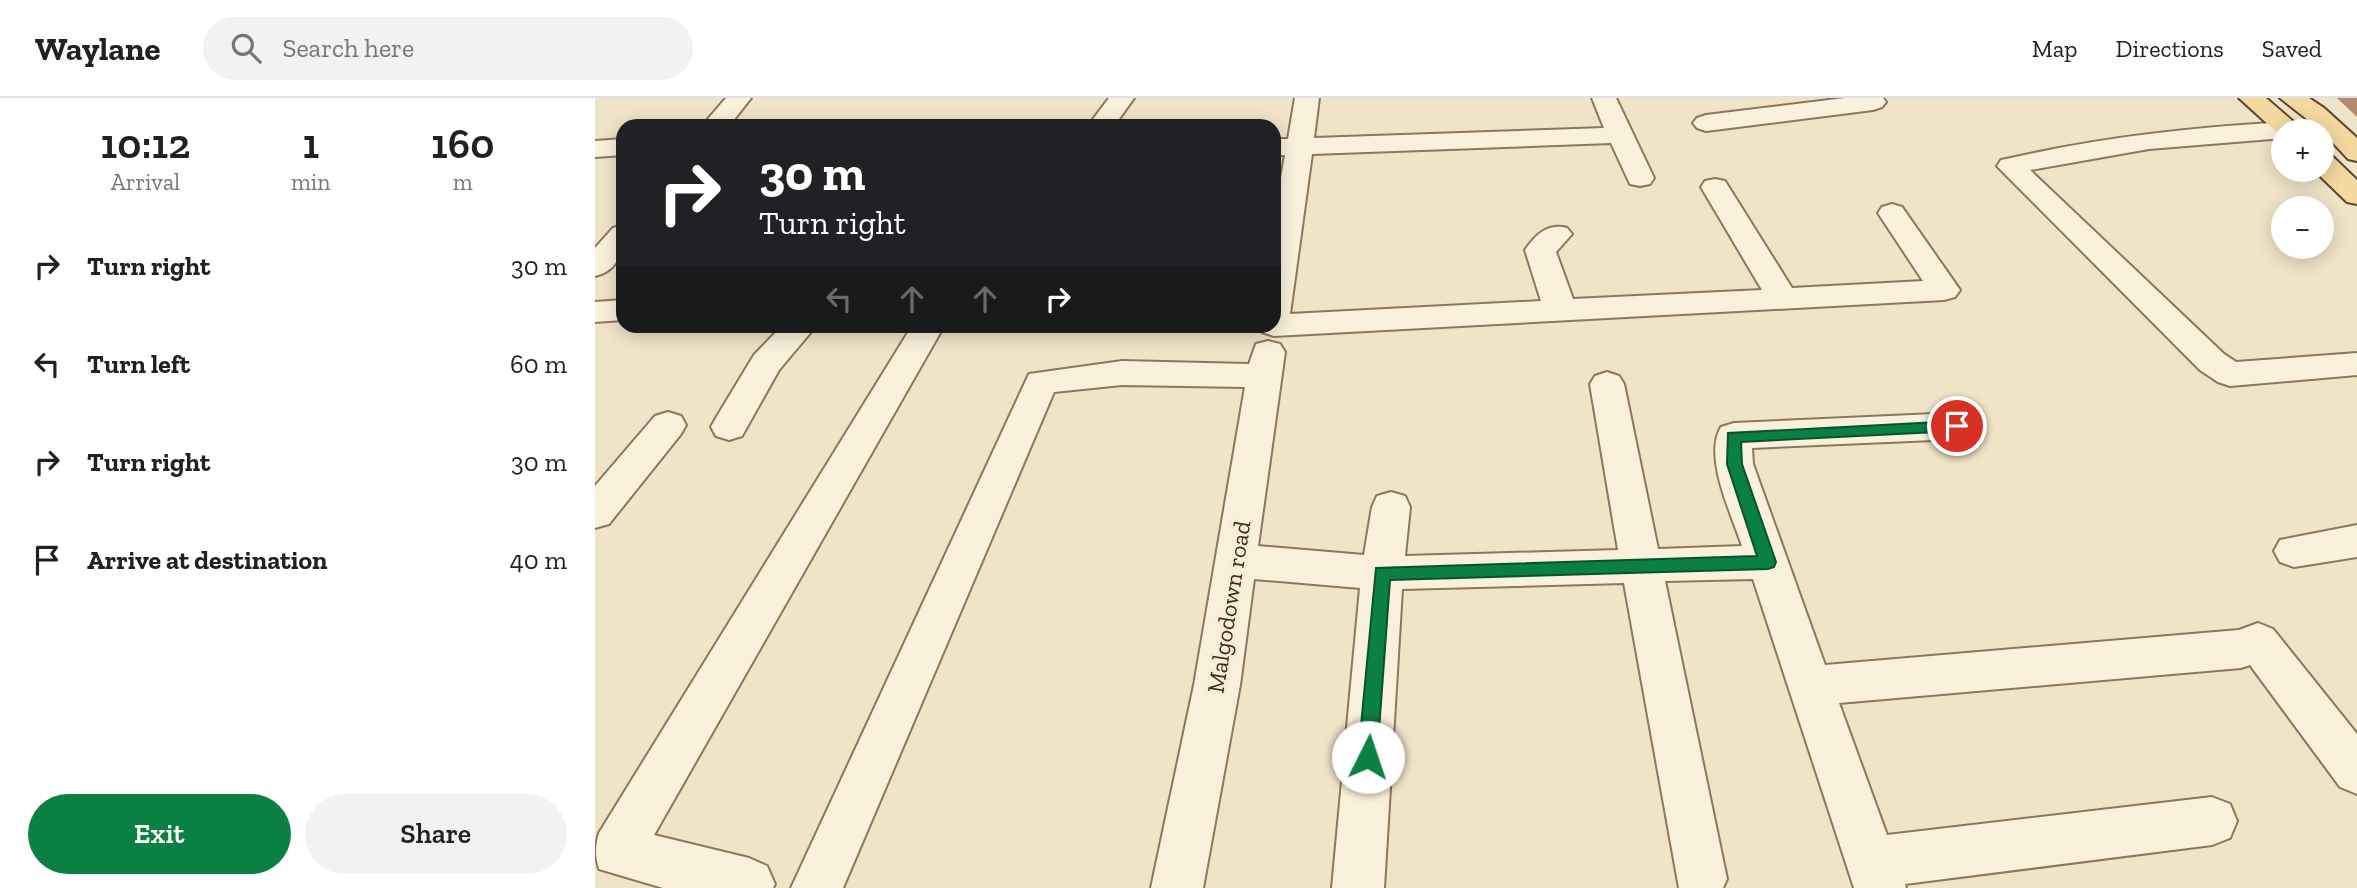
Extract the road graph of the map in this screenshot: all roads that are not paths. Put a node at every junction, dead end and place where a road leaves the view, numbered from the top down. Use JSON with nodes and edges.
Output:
{"nodes":[{"id":1,"x":739,"y":98,"type":"edge"},
{"id":2,"x":1122,"y":98,"type":"edge"},
{"id":3,"x":1307,"y":98,"type":"edge"},
{"id":4,"x":1604,"y":98,"type":"edge"},
{"id":5,"x":1869,"y":98,"type":"edge"},
{"id":6,"x":2251,"y":98,"type":"edge"},
{"id":7,"x":2292,"y":98,"type":"edge"},
{"id":8,"x":721,"y":119,"type":"edge"},
{"id":9,"x":1106,"y":119,"type":"edge"},
{"id":10,"x":2276,"y":119,"type":"edge"},
{"id":11,"x":1706,"y":123,"type":"dead end"},
{"id":12,"x":2271,"y":132,"type":"edge"},
{"id":13,"x":1621,"y":135,"type":"junction"},
{"id":14,"x":1287,"y":147,"type":"edge"},
{"id":15,"x":616,"y":148,"type":"edge"},
{"id":16,"x":595,"y":149,"type":"edge"},
{"id":17,"x":2357,"y":153,"type":"edge"},
{"id":18,"x":2334,"y":174,"type":"edge"},
{"id":19,"x":1640,"y":178,"type":"dead end"},
{"id":20,"x":1716,"y":187,"type":"dead end"},
{"id":21,"x":2357,"y":196,"type":"edge"},
{"id":22,"x":1892,"y":213,"type":"dead end"},
{"id":23,"x":1281,"y":222,"type":"edge"},
{"id":24,"x":616,"y":226,"type":"edge"},
{"id":25,"x":595,"y":227,"type":"edge"},
{"id":26,"x":1557,"y":234,"type":"dead end"},
{"id":27,"x":616,"y":242,"type":"edge"},
{"id":28,"x":595,"y":267,"type":"edge"},
{"id":29,"x":1783,"y":299,"type":"junction"},
{"id":30,"x":616,"y":310,"type":"edge"},
{"id":31,"x":1281,"y":310,"type":"edge"},
{"id":32,"x":595,"y":312,"type":"edge"},
{"id":33,"x":1561,"y":312,"type":"junction"},
{"id":34,"x":794,"y":333,"type":"edge"},
{"id":35,"x":924,"y":333,"type":"edge"},
{"id":36,"x":1271,"y":333,"type":"edge"},
{"id":37,"x":2357,"y":364,"type":"edge"},
{"id":38,"x":1264,"y":376,"type":"junction"},
{"id":39,"x":1607,"y":384,"type":"dead end"},
{"id":40,"x":668,"y":425,"type":"dead end"},
{"id":41,"x":1957,"y":426,"type":"dead end"},
{"id":42,"x":729,"y":427,"type":"dead end"},
{"id":43,"x":1391,"y":506,"type":"dead end"},
{"id":44,"x":595,"y":513,"type":"edge"},
{"id":45,"x":2357,"y":541,"type":"edge"},
{"id":46,"x":2294,"y":551,"type":"dead end"},
{"id":47,"x":1236,"y":561,"type":"junction"},
{"id":48,"x":1768,"y":562,"type":"junction"},
{"id":49,"x":1641,"y":565,"type":"junction"},
{"id":50,"x":1382,"y":573,"type":"junction"},
{"id":51,"x":1811,"y":686,"type":"junction"},
{"id":52,"x":2357,"y":771,"type":"edge"},
{"id":53,"x":2213,"y":821,"type":"dead end"},
{"id":54,"x":1875,"y":876,"type":"edge"},
{"id":55,"x":1701,"y":879,"type":"dead end"},
{"id":56,"x":756,"y":887,"type":"edge"},
{"id":57,"x":817,"y":888,"type":"edge"},
{"id":58,"x":1177,"y":888,"type":"edge"},
{"id":59,"x":1358,"y":888,"type":"edge"}],
"edges":[{"from":1,"to":8,"type":"street"},
{"from":2,"to":9,"type":"street"},
{"from":3,"to":14,"type":"street","name":"Malgodown road"},
{"from":4,"to":13,"type":"street"},
{"from":5,"to":11,"type":"street"},
{"from":6,"to":10,"type":"main road"},
{"from":7,"to":17,"type":"main road"},
{"from":12,"to":37,"type":"street"},
{"from":13,"to":14,"type":"street"},
{"from":13,"to":19,"type":"street"},
{"from":14,"to":23,"type":"street","name":"Malgodown road"},
{"from":15,"to":16,"type":"street"},
{"from":18,"to":21,"type":"main road"},
{"from":20,"to":29,"type":"street"},
{"from":22,"to":29,"type":"street"},
{"from":24,"to":25,"type":"street"},
{"from":26,"to":33,"type":"street"},
{"from":27,"to":28,"type":"street"},
{"from":29,"to":33,"type":"street"},
{"from":30,"to":32,"type":"street"},
{"from":31,"to":33,"type":"street"},
{"from":34,"to":42,"type":"street"},
{"from":35,"to":56,"type":"street"},
{"from":36,"to":38,"type":"street","name":"Malgodown road"},
{"from":38,"to":47,"type":"street","name":"Malgodown road"},
{"from":38,"to":57,"type":"street"},
{"from":39,"to":49,"type":"street"},
{"from":40,"to":44,"type":"street"},
{"from":41,"to":48,"type":"street"},
{"from":43,"to":50,"type":"street"},
{"from":45,"to":46,"type":"street"},
{"from":47,"to":50,"type":"street"},
{"from":47,"to":58,"type":"street","name":"Malgodown road"},
{"from":48,"to":49,"type":"street"},
{"from":48,"to":51,"type":"street"},
{"from":49,"to":50,"type":"street"},
{"from":49,"to":55,"type":"street"},
{"from":50,"to":59,"type":"street"},
{"from":51,"to":52,"type":"street"},
{"from":51,"to":54,"type":"street"},
{"from":53,"to":54,"type":"street"}]}
